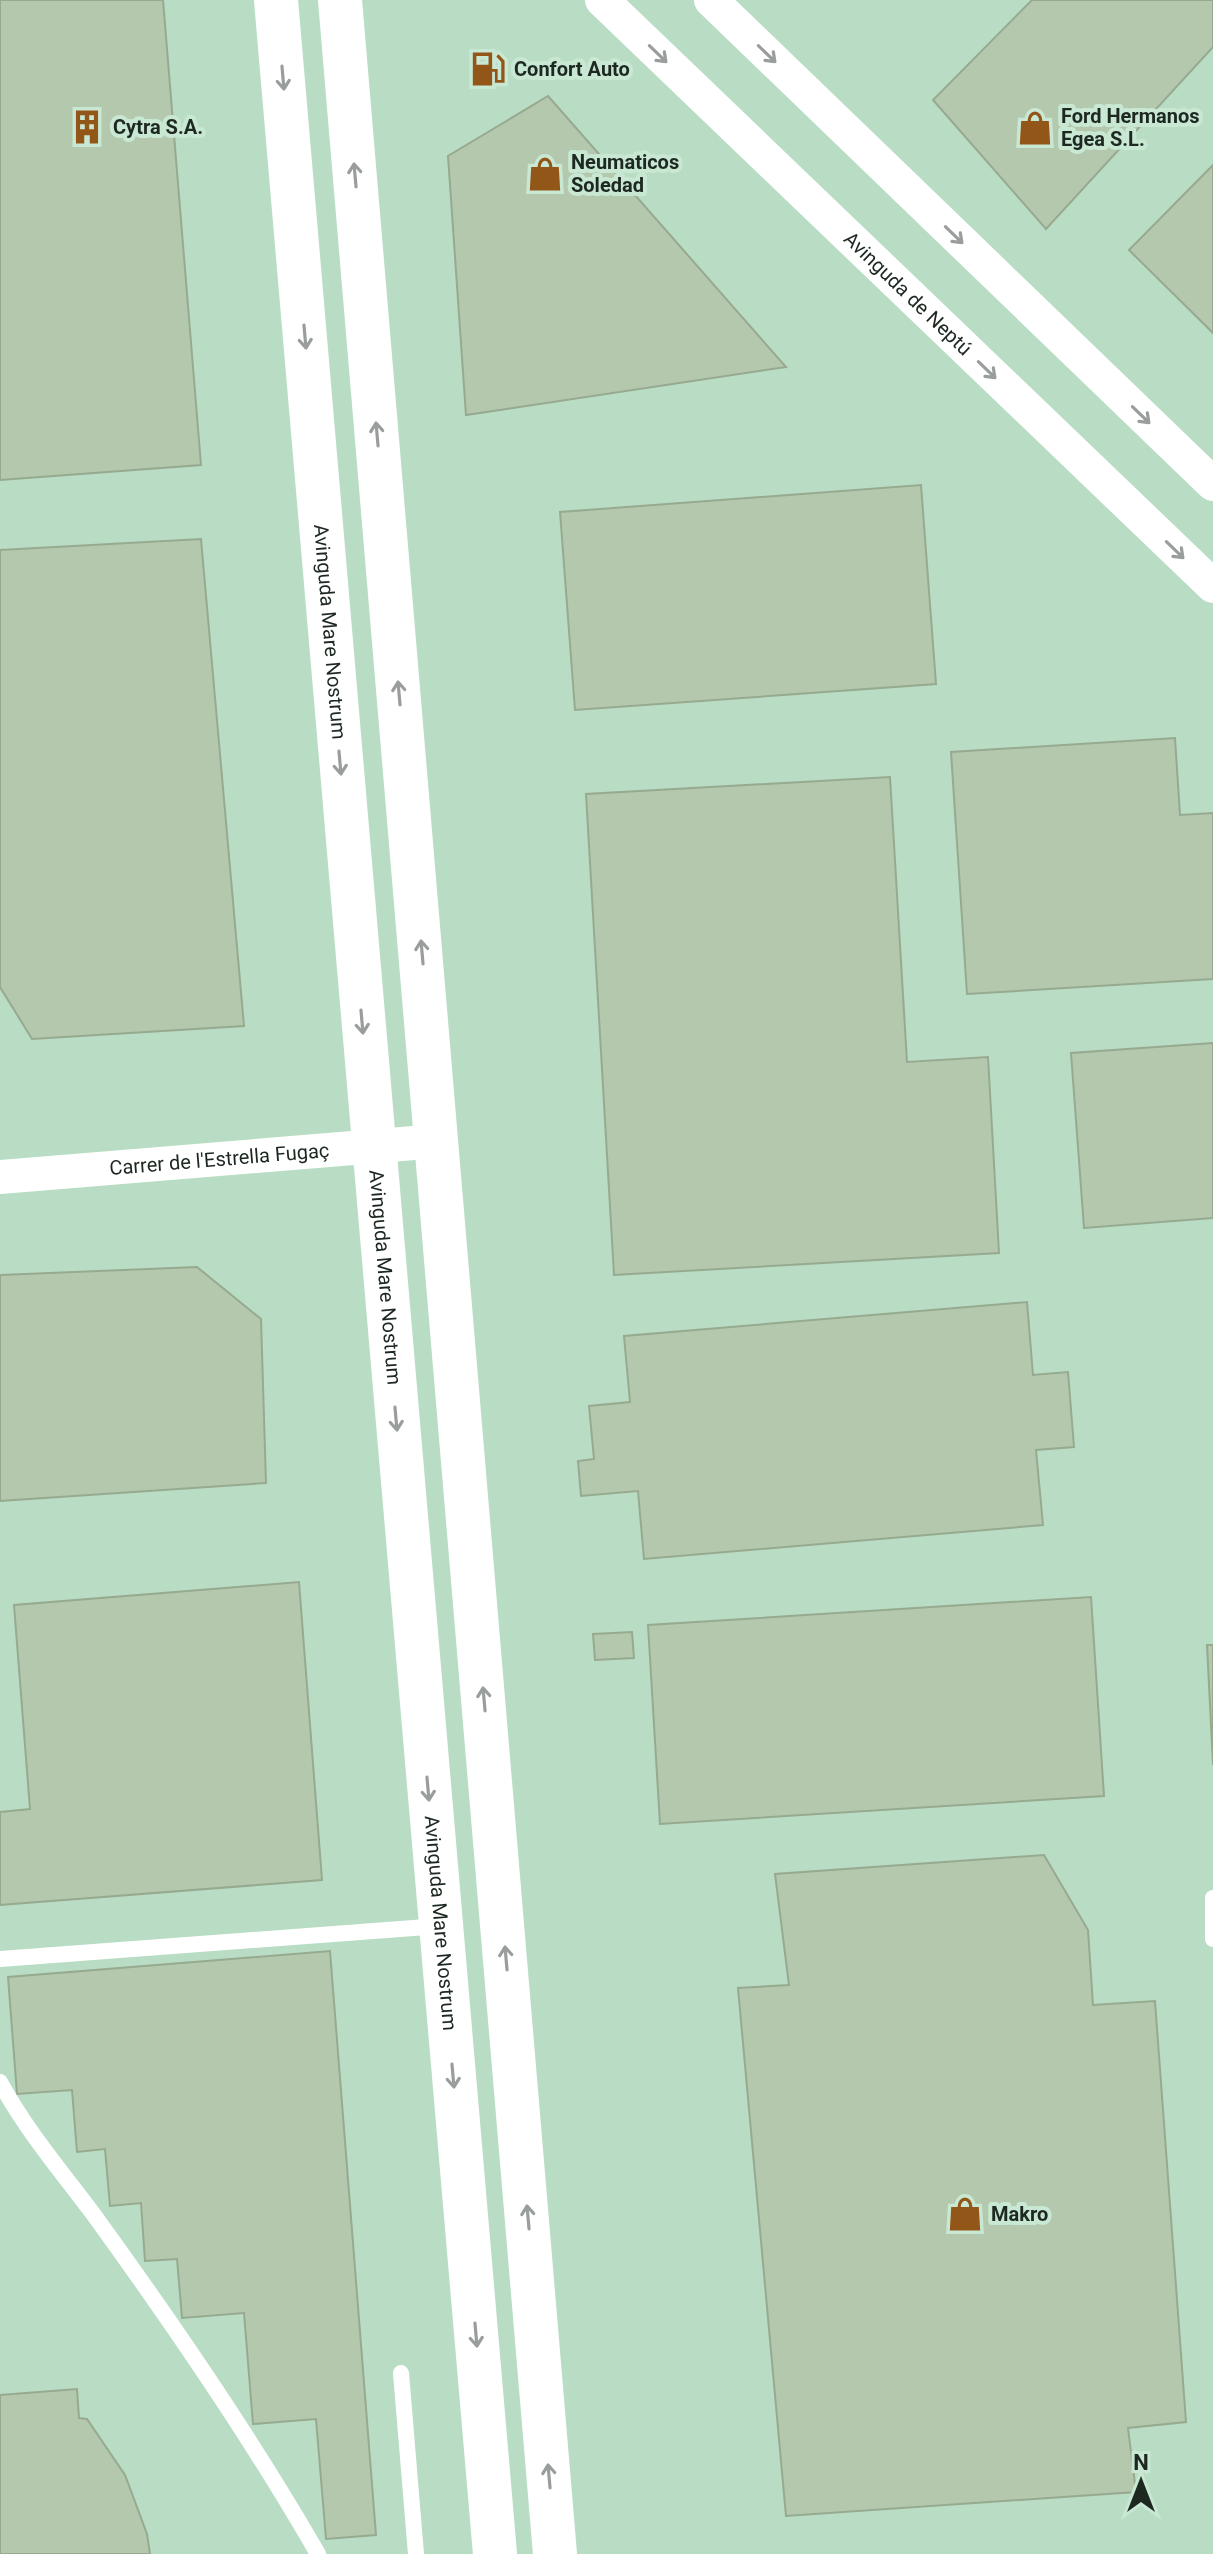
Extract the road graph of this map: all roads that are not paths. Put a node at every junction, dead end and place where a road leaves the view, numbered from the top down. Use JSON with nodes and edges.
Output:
{"nodes":[{"id":1,"x":276,"y":0,"type":"edge"},
{"id":2,"x":340,"y":0,"type":"edge"},
{"id":3,"x":602,"y":0,"type":"edge"},
{"id":4,"x":711,"y":0,"type":"edge"},
{"id":5,"x":1213,"y":484,"type":"edge"},
{"id":6,"x":1213,"y":586,"type":"edge"},
{"id":7,"x":438,"y":1141,"type":"junction"},
{"id":8,"x":372,"y":1146,"type":"junction"},
{"id":9,"x":0,"y":1177,"type":"edge"},
{"id":10,"x":1213,"y":1898,"type":"edge"},
{"id":11,"x":440,"y":1926,"type":"junction"},
{"id":12,"x":1213,"y":1939,"type":"edge"},
{"id":13,"x":0,"y":1959,"type":"edge"},
{"id":14,"x":0,"y":2082,"type":"edge"},
{"id":15,"x":401,"y":2373,"type":"dead end"},
{"id":16,"x":318,"y":2554,"type":"edge"},
{"id":17,"x":416,"y":2554,"type":"edge"},
{"id":18,"x":495,"y":2554,"type":"edge"},
{"id":19,"x":555,"y":2554,"type":"edge"}],
"edges":[{"from":1,"to":8,"type":"main road","name":"Avinguda Mare Nostrum","one_way":true},
{"from":7,"to":2,"type":"main road","one_way":true},
{"from":3,"to":6,"type":"street","name":"Avinguda de Neptú","one_way":true},
{"from":4,"to":5,"type":"street","one_way":true},
{"from":7,"to":8,"type":"street","name":"Carrer de l'Estrella Fugaç"},
{"from":19,"to":7,"type":"main road","one_way":true},
{"from":8,"to":9,"type":"street","name":"Carrer de l'Estrella Fugaç"},
{"from":8,"to":11,"type":"main road","name":"Avinguda Mare Nostrum","one_way":true},
{"from":10,"to":12,"type":"lane"},
{"from":11,"to":13,"type":"lane"},
{"from":11,"to":18,"type":"main road","name":"Avinguda Mare Nostrum","one_way":true},
{"from":14,"to":16,"type":"lane"},
{"from":15,"to":17,"type":"lane"}]}
